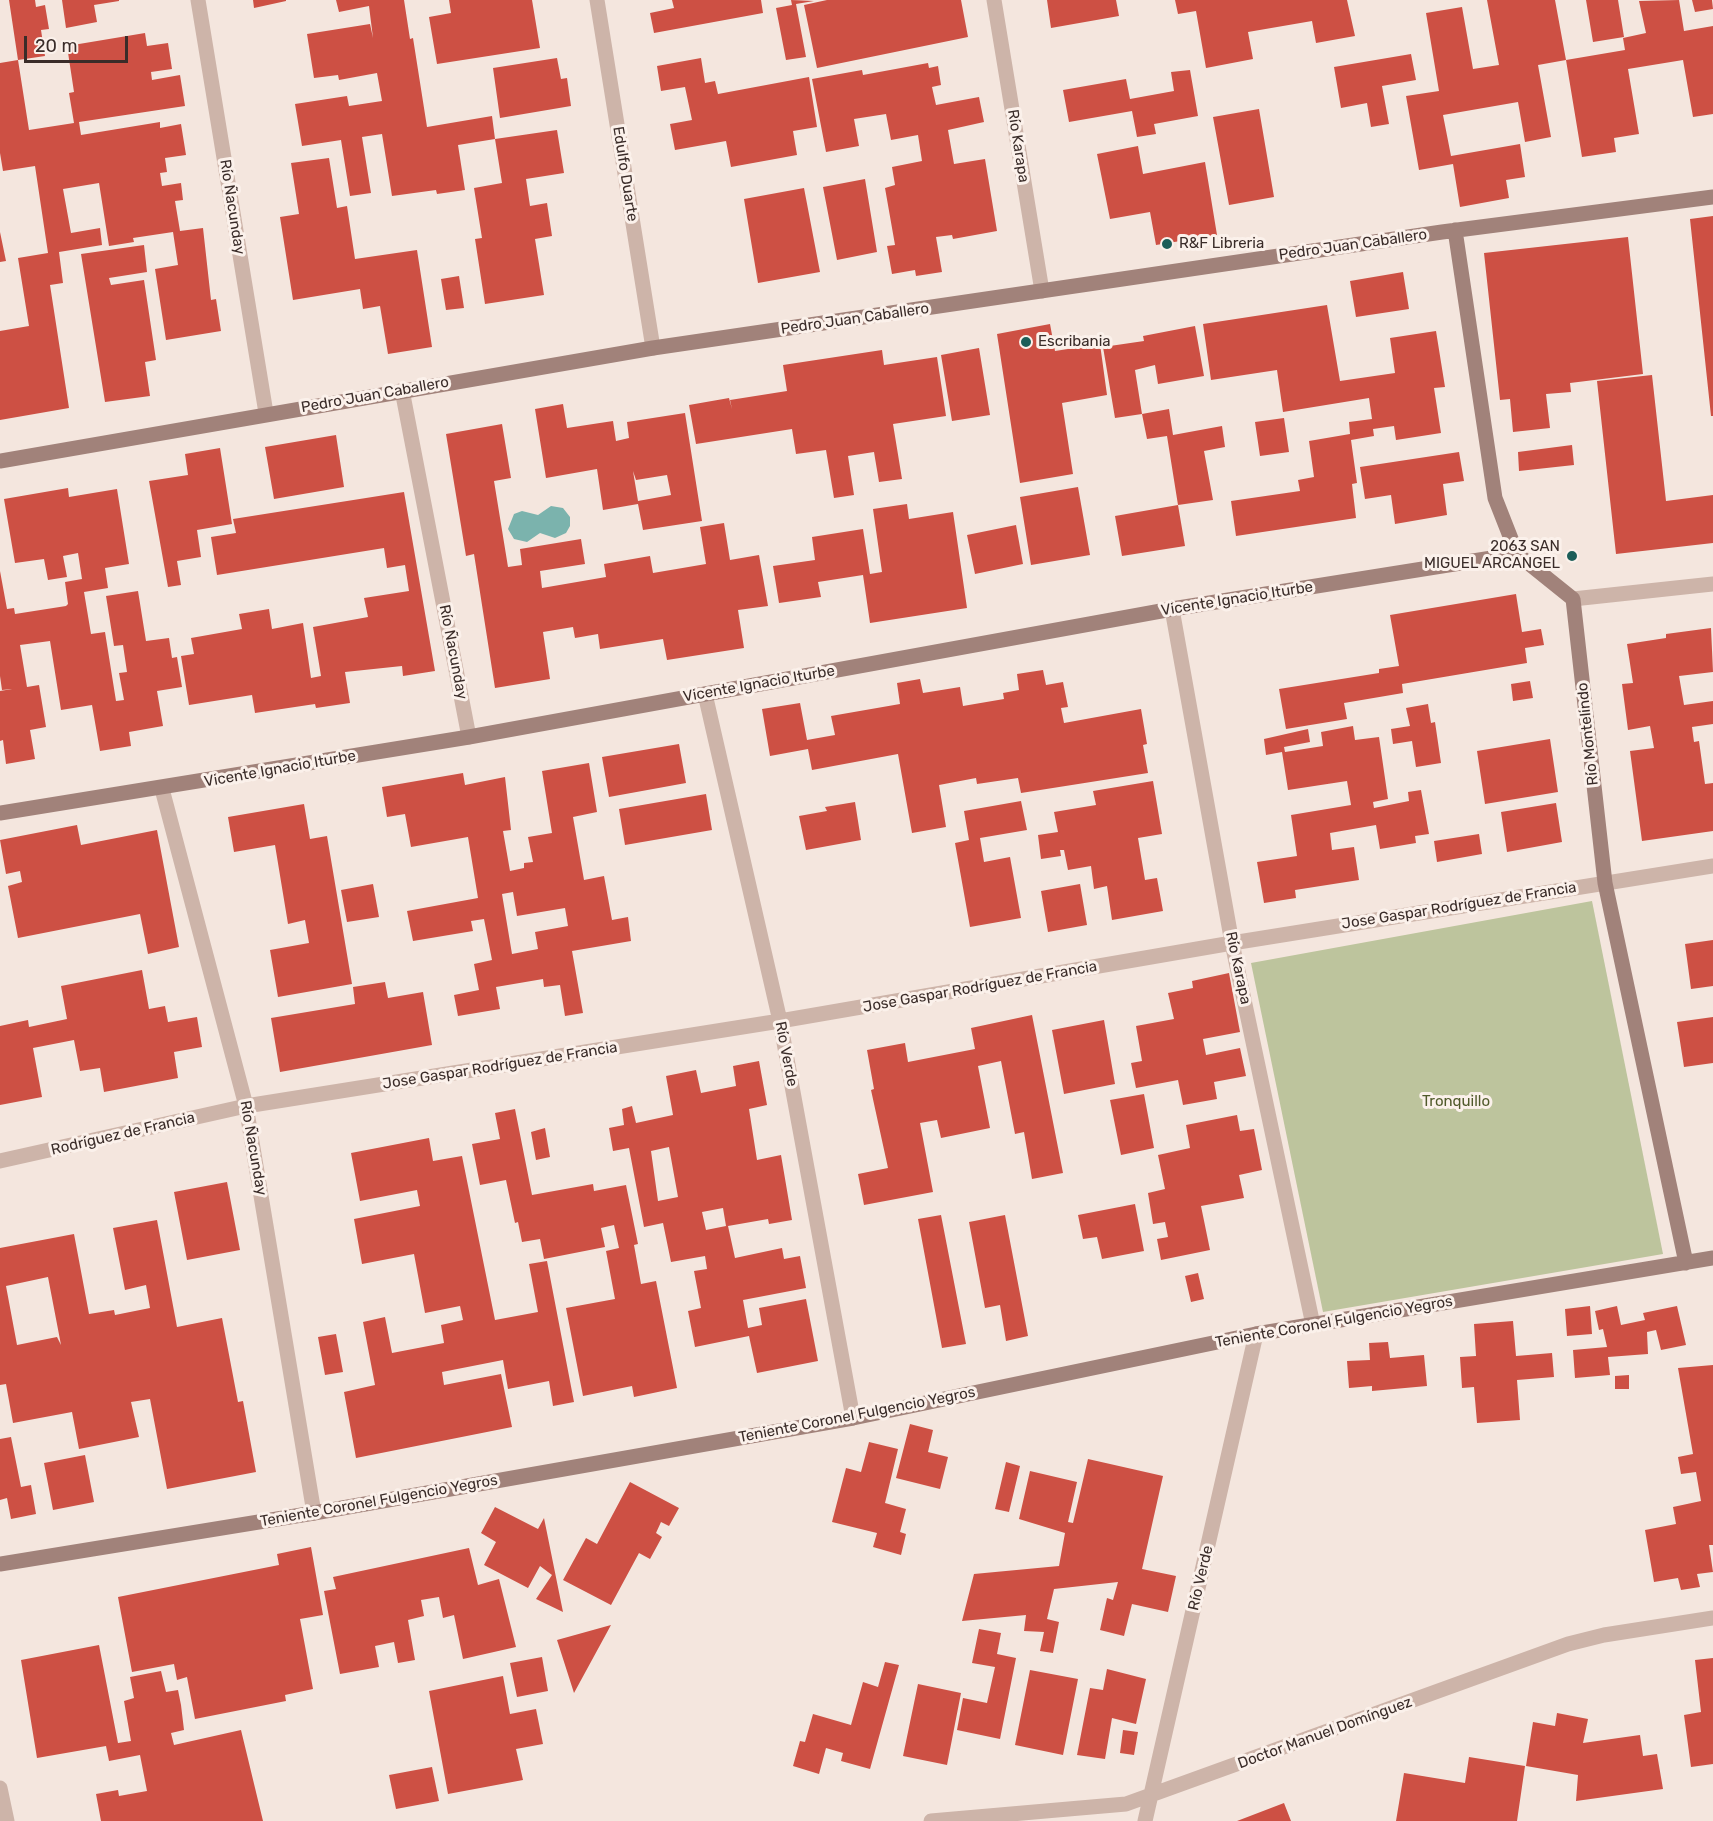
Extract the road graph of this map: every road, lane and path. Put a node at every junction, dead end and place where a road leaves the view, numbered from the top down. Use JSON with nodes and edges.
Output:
{"nodes":[{"id":1,"x":198,"y":0,"type":"edge"},
{"id":2,"x":597,"y":0,"type":"edge"},
{"id":3,"x":994,"y":0,"type":"edge"},
{"id":4,"x":1713,"y":196,"type":"edge"},
{"id":5,"x":1455,"y":230,"type":"junction"},
{"id":6,"x":1041,"y":291,"type":"junction"},
{"id":7,"x":652,"y":348,"type":"junction"},
{"id":8,"x":402,"y":390,"type":"junction"},
{"id":9,"x":266,"y":413,"type":"junction"},
{"id":10,"x":0,"y":461,"type":"edge"},
{"id":11,"x":1517,"y":554,"type":"junction"},
{"id":12,"x":1713,"y":584,"type":"edge"},
{"id":13,"x":1573,"y":599,"type":"junction"},
{"id":14,"x":1172,"y":609,"type":"junction"},
{"id":15,"x":705,"y":693,"type":"junction"},
{"id":16,"x":469,"y":737,"type":"junction"},
{"id":17,"x":162,"y":789,"type":"junction"},
{"id":18,"x":0,"y":813,"type":"edge"},
{"id":19,"x":1713,"y":866,"type":"edge"},
{"id":20,"x":1605,"y":883,"type":"junction"},
{"id":21,"x":1232,"y":943,"type":"junction"},
{"id":22,"x":780,"y":1022,"type":"junction"},
{"id":23,"x":246,"y":1106,"type":"junction"},
{"id":24,"x":0,"y":1161,"type":"edge"},
{"id":25,"x":1713,"y":1258,"type":"edge"},
{"id":26,"x":1686,"y":1263,"type":"junction"},
{"id":27,"x":1313,"y":1325,"type":"junction"},
{"id":28,"x":1256,"y":1334,"type":"junction"},
{"id":29,"x":853,"y":1418,"type":"junction"},
{"id":30,"x":315,"y":1513,"type":"junction"},
{"id":31,"x":0,"y":1564,"type":"edge"},
{"id":32,"x":1713,"y":1618,"type":"edge"},
{"id":33,"x":0,"y":1788,"type":"edge"},
{"id":34,"x":1152,"y":1796,"type":"junction"},
{"id":35,"x":7,"y":1821,"type":"edge"},
{"id":36,"x":931,"y":1821,"type":"edge"},
{"id":37,"x":1145,"y":1821,"type":"edge"}],
"edges":[{"from":1,"to":9,"type":"street","name":"Río Ñacunday"},
{"from":2,"to":7,"type":"street","name":"Edulfo Duarte"},
{"from":3,"to":6,"type":"street","name":"Río Karapa"},
{"from":4,"to":5,"type":"street","name":"Pedro Juan Caballero"},
{"from":5,"to":6,"type":"street","name":"Pedro Juan Caballero"},
{"from":5,"to":11,"type":"street"},
{"from":6,"to":7,"type":"street","name":"Pedro Juan Caballero"},
{"from":7,"to":8,"type":"street","name":"Pedro Juan Caballero"},
{"from":8,"to":9,"type":"street","name":"Pedro Juan Caballero"},
{"from":8,"to":16,"type":"street","name":"Río Ñacunday"},
{"from":9,"to":10,"type":"street","name":"Pedro Juan Caballero"},
{"from":11,"to":13,"type":"street"},
{"from":11,"to":14,"type":"street","name":"Vicente Ignacio Iturbe"},
{"from":12,"to":13,"type":"street"},
{"from":13,"to":20,"type":"street","name":"Río Montelindo"},
{"from":14,"to":15,"type":"street","name":"Vicente Ignacio Iturbe"},
{"from":14,"to":21,"type":"street","name":"Río Karapa"},
{"from":15,"to":16,"type":"street","name":"Vicente Ignacio Iturbe"},
{"from":15,"to":22,"type":"street","name":"Río Verde"},
{"from":16,"to":17,"type":"street","name":"Vicente Ignacio Iturbe"},
{"from":17,"to":18,"type":"street","name":"Vicente Ignacio Iturbe"},
{"from":17,"to":23,"type":"street","name":"Río Ñacunday"},
{"from":19,"to":20,"type":"street","name":"Jose Gaspar Rodríguez de Francia"},
{"from":20,"to":21,"type":"street","name":"Jose Gaspar Rodríguez de Francia"},
{"from":20,"to":26,"type":"street","name":"Río Montelindo"},
{"from":21,"to":22,"type":"street","name":"Jose Gaspar Rodríguez de Francia"},
{"from":21,"to":27,"type":"street","name":"Río Karapa"},
{"from":22,"to":23,"type":"street","name":"Jose Gaspar Rodríguez de Francia"},
{"from":22,"to":29,"type":"street","name":"Río Verde"},
{"from":23,"to":24,"type":"street","name":"Rodríguez de Francia"},
{"from":23,"to":30,"type":"street","name":"Río Ñacunday"},
{"from":25,"to":26,"type":"street","name":"Teniente Coronel Fulgencio Yegros"},
{"from":26,"to":27,"type":"street","name":"Teniente Coronel Fulgencio Yegros"},
{"from":27,"to":28,"type":"street","name":"Teniente Coronel Fulgencio Yegros"},
{"from":28,"to":29,"type":"street","name":"Teniente Coronel Fulgencio Yegros"},
{"from":28,"to":34,"type":"street","name":"Río Verde"},
{"from":29,"to":30,"type":"street","name":"Teniente Coronel Fulgencio Yegros"},
{"from":30,"to":31,"type":"street","name":"Teniente Coronel Fulgencio Yegros"},
{"from":32,"to":34,"type":"street","name":"Doctor Manuel Domínguez"},
{"from":33,"to":35,"type":"street"},
{"from":34,"to":36,"type":"street","name":"Doctor Manuel Domínguez"},
{"from":34,"to":37,"type":"street","name":"Río Verde"}]}
